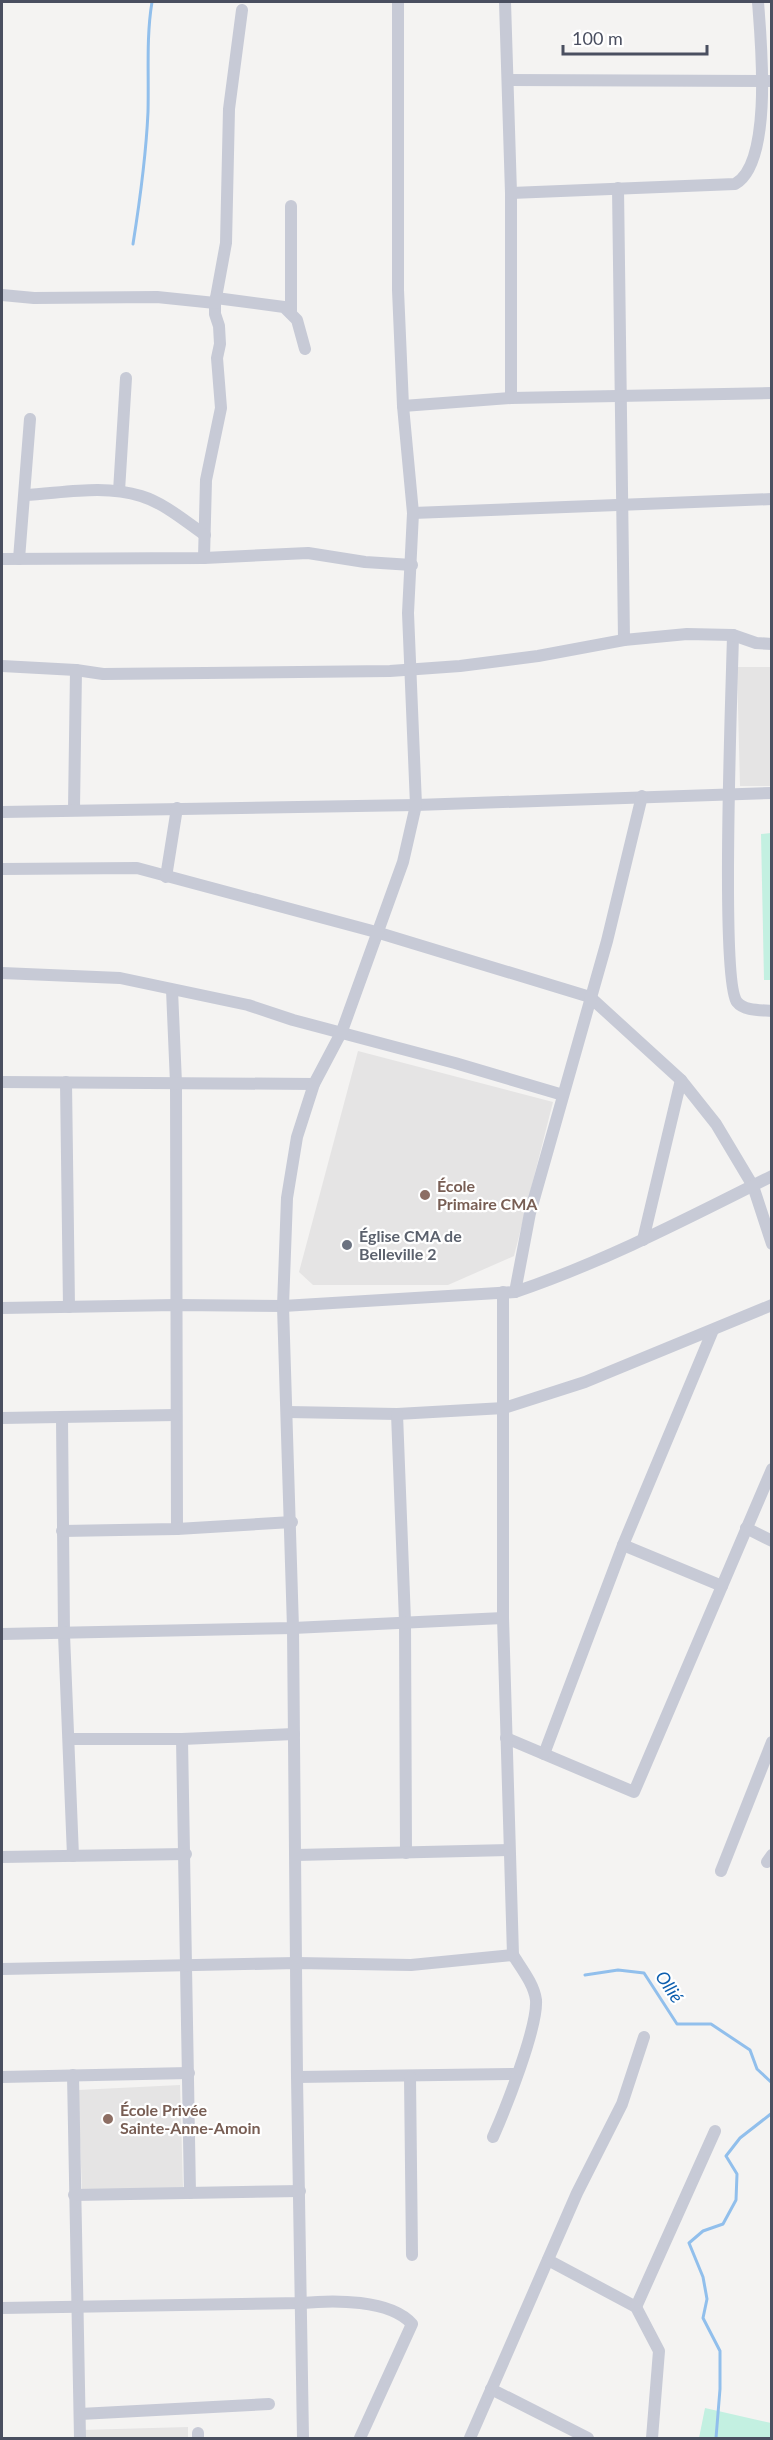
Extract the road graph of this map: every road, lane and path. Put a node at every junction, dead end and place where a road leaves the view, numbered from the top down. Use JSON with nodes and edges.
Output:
{"nodes":[{"id":1,"x":398,"y":2,"type":"edge"},
{"id":2,"x":505,"y":2,"type":"edge"},
{"id":3,"x":758,"y":2,"type":"edge"},
{"id":4,"x":242,"y":10,"type":"dead end"},
{"id":5,"x":508,"y":80,"type":"junction"},
{"id":6,"x":767,"y":81,"type":"edge"},
{"id":7,"x":618,"y":188,"type":"junction"},
{"id":8,"x":511,"y":193,"type":"junction"},
{"id":9,"x":291,"y":206,"type":"dead end"},
{"id":10,"x":2,"y":295,"type":"edge"},
{"id":11,"x":215,"y":301,"type":"junction"},
{"id":12,"x":291,"y":313,"type":"junction"},
{"id":13,"x":305,"y":350,"type":"dead end"},
{"id":14,"x":126,"y":378,"type":"dead end"},
{"id":15,"x":771,"y":393,"type":"edge"},
{"id":16,"x":620,"y":396,"type":"junction"},
{"id":17,"x":511,"y":398,"type":"junction"},
{"id":18,"x":403,"y":406,"type":"junction"},
{"id":19,"x":30,"y":419,"type":"dead end"},
{"id":20,"x":119,"y":491,"type":"junction"},
{"id":21,"x":25,"y":495,"type":"junction"},
{"id":22,"x":771,"y":499,"type":"edge"},
{"id":23,"x":622,"y":506,"type":"junction"},
{"id":24,"x":412,"y":513,"type":"junction"},
{"id":25,"x":205,"y":535,"type":"junction"},
{"id":26,"x":204,"y":558,"type":"junction"},
{"id":27,"x":2,"y":559,"type":"edge"},
{"id":28,"x":19,"y":559,"type":"junction"},
{"id":29,"x":412,"y":565,"type":"junction"},
{"id":30,"x":733,"y":635,"type":"junction"},
{"id":31,"x":624,"y":640,"type":"junction"},
{"id":32,"x":771,"y":644,"type":"edge"},
{"id":33,"x":2,"y":666,"type":"edge"},
{"id":34,"x":410,"y":669,"type":"junction"},
{"id":35,"x":76,"y":670,"type":"junction"},
{"id":36,"x":771,"y":793,"type":"edge"},
{"id":37,"x":729,"y":794,"type":"junction"},
{"id":38,"x":642,"y":796,"type":"junction"},
{"id":39,"x":416,"y":804,"type":"junction"},
{"id":40,"x":177,"y":808,"type":"junction"},
{"id":41,"x":74,"y":809,"type":"junction"},
{"id":42,"x":2,"y":812,"type":"edge"},
{"id":43,"x":2,"y":869,"type":"edge"},
{"id":44,"x":166,"y":877,"type":"junction"},
{"id":45,"x":376,"y":932,"type":"junction"},
{"id":46,"x":2,"y":973,"type":"edge"},
{"id":47,"x":172,"y":990,"type":"junction"},
{"id":48,"x":591,"y":997,"type":"junction"},
{"id":49,"x":771,"y":1011,"type":"edge"},
{"id":50,"x":342,"y":1031,"type":"junction"},
{"id":51,"x":681,"y":1080,"type":"junction"},
{"id":52,"x":2,"y":1082,"type":"edge"},
{"id":53,"x":66,"y":1082,"type":"junction"},
{"id":54,"x":176,"y":1083,"type":"junction"},
{"id":55,"x":314,"y":1084,"type":"junction"},
{"id":56,"x":563,"y":1095,"type":"junction"},
{"id":57,"x":771,"y":1176,"type":"edge"},
{"id":58,"x":753,"y":1186,"type":"junction"},
{"id":59,"x":643,"y":1240,"type":"junction"},
{"id":60,"x":771,"y":1244,"type":"edge"},
{"id":61,"x":509,"y":1292,"type":"junction"},
{"id":62,"x":176,"y":1305,"type":"junction"},
{"id":63,"x":771,"y":1305,"type":"edge"},
{"id":64,"x":283,"y":1306,"type":"junction"},
{"id":65,"x":69,"y":1307,"type":"junction"},
{"id":66,"x":2,"y":1308,"type":"edge"},
{"id":67,"x":713,"y":1330,"type":"junction"},
{"id":68,"x":504,"y":1408,"type":"junction"},
{"id":69,"x":288,"y":1412,"type":"junction"},
{"id":70,"x":397,"y":1414,"type":"junction"},
{"id":71,"x":176,"y":1415,"type":"junction"},
{"id":72,"x":2,"y":1418,"type":"edge"},
{"id":73,"x":62,"y":1418,"type":"junction"},
{"id":74,"x":771,"y":1469,"type":"edge"},
{"id":75,"x":292,"y":1522,"type":"junction"},
{"id":76,"x":177,"y":1528,"type":"junction"},
{"id":77,"x":746,"y":1528,"type":"junction"},
{"id":78,"x":62,"y":1531,"type":"junction"},
{"id":79,"x":771,"y":1542,"type":"edge"},
{"id":80,"x":623,"y":1545,"type":"junction"},
{"id":81,"x":722,"y":1586,"type":"junction"},
{"id":82,"x":503,"y":1618,"type":"junction"},
{"id":83,"x":405,"y":1622,"type":"junction"},
{"id":84,"x":294,"y":1628,"type":"junction"},
{"id":85,"x":2,"y":1634,"type":"edge"},
{"id":86,"x":64,"y":1634,"type":"junction"},
{"id":87,"x":294,"y":1734,"type":"junction"},
{"id":88,"x":506,"y":1738,"type":"junction"},
{"id":89,"x":69,"y":1739,"type":"junction"},
{"id":90,"x":182,"y":1739,"type":"junction"},
{"id":91,"x":771,"y":1742,"type":"edge"},
{"id":92,"x":544,"y":1754,"type":"junction"},
{"id":93,"x":509,"y":1850,"type":"junction"},
{"id":94,"x":406,"y":1853,"type":"junction"},
{"id":95,"x":186,"y":1854,"type":"junction"},
{"id":96,"x":296,"y":1855,"type":"junction"},
{"id":97,"x":73,"y":1856,"type":"junction"},
{"id":98,"x":2,"y":1857,"type":"edge"},
{"id":99,"x":721,"y":1871,"type":"dead end"},
{"id":100,"x":513,"y":1954,"type":"junction"},
{"id":101,"x":297,"y":1963,"type":"junction"},
{"id":102,"x":188,"y":1965,"type":"junction"},
{"id":103,"x":2,"y":1969,"type":"edge"},
{"id":104,"x":644,"y":2037,"type":"dead end"},
{"id":105,"x":189,"y":2073,"type":"junction"},
{"id":106,"x":517,"y":2074,"type":"junction"},
{"id":107,"x":73,"y":2075,"type":"junction"},
{"id":108,"x":2,"y":2077,"type":"edge"},
{"id":109,"x":297,"y":2077,"type":"junction"},
{"id":110,"x":410,"y":2077,"type":"junction"},
{"id":111,"x":715,"y":2131,"type":"dead end"},
{"id":112,"x":493,"y":2137,"type":"dead end"},
{"id":113,"x":300,"y":2191,"type":"junction"},
{"id":114,"x":190,"y":2193,"type":"junction"},
{"id":115,"x":75,"y":2195,"type":"junction"},
{"id":116,"x":412,"y":2255,"type":"dead end"},
{"id":117,"x":548,"y":2260,"type":"junction"},
{"id":118,"x":302,"y":2303,"type":"junction"},
{"id":119,"x":76,"y":2307,"type":"junction"},
{"id":120,"x":636,"y":2307,"type":"junction"},
{"id":121,"x":2,"y":2308,"type":"edge"},
{"id":122,"x":491,"y":2389,"type":"junction"},
{"id":123,"x":269,"y":2404,"type":"dead end"},
{"id":124,"x":80,"y":2414,"type":"junction"},
{"id":125,"x":80,"y":2439,"type":"edge"},
{"id":126,"x":303,"y":2439,"type":"edge"},
{"id":127,"x":360,"y":2439,"type":"edge"},
{"id":128,"x":470,"y":2439,"type":"edge"},
{"id":129,"x":588,"y":2439,"type":"edge"},
{"id":130,"x":652,"y":2439,"type":"edge"}],
"edges":[{"from":1,"to":18,"type":"street"},
{"from":2,"to":5,"type":"street"},
{"from":3,"to":6,"type":"street"},
{"from":4,"to":11,"type":"street"},
{"from":5,"to":6,"type":"street"},
{"from":5,"to":8,"type":"street"},
{"from":6,"to":7,"type":"street"},
{"from":7,"to":8,"type":"street"},
{"from":7,"to":16,"type":"street"},
{"from":8,"to":17,"type":"street"},
{"from":9,"to":12,"type":"street"},
{"from":10,"to":11,"type":"street"},
{"from":11,"to":12,"type":"street"},
{"from":11,"to":25,"type":"street"},
{"from":12,"to":13,"type":"street"},
{"from":14,"to":20,"type":"street"},
{"from":15,"to":16,"type":"street"},
{"from":16,"to":17,"type":"street"},
{"from":16,"to":23,"type":"street"},
{"from":17,"to":18,"type":"street"},
{"from":18,"to":24,"type":"street"},
{"from":19,"to":21,"type":"street"},
{"from":20,"to":21,"type":"street"},
{"from":20,"to":25,"type":"street"},
{"from":21,"to":28,"type":"street"},
{"from":22,"to":23,"type":"street"},
{"from":23,"to":24,"type":"street"},
{"from":23,"to":31,"type":"street"},
{"from":24,"to":29,"type":"street"},
{"from":25,"to":26,"type":"street"},
{"from":26,"to":28,"type":"street"},
{"from":26,"to":29,"type":"street"},
{"from":27,"to":28,"type":"street"},
{"from":29,"to":34,"type":"street"},
{"from":30,"to":31,"type":"street"},
{"from":30,"to":32,"type":"street"},
{"from":30,"to":37,"type":"street"},
{"from":31,"to":34,"type":"street"},
{"from":33,"to":35,"type":"street"},
{"from":34,"to":35,"type":"street"},
{"from":34,"to":39,"type":"street"},
{"from":35,"to":41,"type":"street"},
{"from":36,"to":37,"type":"street"},
{"from":37,"to":38,"type":"street"},
{"from":37,"to":49,"type":"street"},
{"from":38,"to":39,"type":"street"},
{"from":38,"to":48,"type":"street"},
{"from":39,"to":40,"type":"street"},
{"from":39,"to":45,"type":"street"},
{"from":40,"to":41,"type":"street"},
{"from":40,"to":44,"type":"street"},
{"from":41,"to":42,"type":"street"},
{"from":43,"to":44,"type":"street"},
{"from":44,"to":45,"type":"street"},
{"from":45,"to":48,"type":"street"},
{"from":45,"to":50,"type":"street"},
{"from":46,"to":47,"type":"street"},
{"from":47,"to":50,"type":"street"},
{"from":47,"to":54,"type":"street"},
{"from":48,"to":51,"type":"street"},
{"from":48,"to":56,"type":"street"},
{"from":50,"to":55,"type":"street"},
{"from":50,"to":56,"type":"street"},
{"from":51,"to":58,"type":"street"},
{"from":51,"to":59,"type":"street"},
{"from":52,"to":53,"type":"street"},
{"from":53,"to":54,"type":"street"},
{"from":53,"to":65,"type":"street"},
{"from":54,"to":55,"type":"street"},
{"from":54,"to":62,"type":"street"},
{"from":55,"to":64,"type":"street"},
{"from":56,"to":61,"type":"street"},
{"from":57,"to":58,"type":"street"},
{"from":58,"to":59,"type":"street"},
{"from":58,"to":60,"type":"street"},
{"from":59,"to":61,"type":"street"},
{"from":61,"to":64,"type":"street"},
{"from":61,"to":68,"type":"street"},
{"from":62,"to":64,"type":"street"},
{"from":62,"to":65,"type":"street"},
{"from":62,"to":71,"type":"street"},
{"from":63,"to":67,"type":"street"},
{"from":64,"to":69,"type":"street"},
{"from":65,"to":66,"type":"street"},
{"from":67,"to":68,"type":"street"},
{"from":67,"to":80,"type":"street"},
{"from":68,"to":70,"type":"street"},
{"from":68,"to":82,"type":"street"},
{"from":69,"to":70,"type":"street"},
{"from":69,"to":75,"type":"street"},
{"from":70,"to":83,"type":"street"},
{"from":71,"to":73,"type":"street"},
{"from":71,"to":76,"type":"street"},
{"from":72,"to":73,"type":"street"},
{"from":73,"to":78,"type":"street"},
{"from":74,"to":77,"type":"street"},
{"from":75,"to":76,"type":"street"},
{"from":75,"to":84,"type":"street"},
{"from":76,"to":78,"type":"street"},
{"from":77,"to":79,"type":"street"},
{"from":77,"to":81,"type":"street"},
{"from":78,"to":86,"type":"street"},
{"from":80,"to":81,"type":"street"},
{"from":80,"to":92,"type":"street"},
{"from":81,"to":92,"type":"street"},
{"from":82,"to":83,"type":"street"},
{"from":82,"to":88,"type":"street"},
{"from":83,"to":84,"type":"street"},
{"from":83,"to":94,"type":"street"},
{"from":84,"to":86,"type":"street"},
{"from":84,"to":87,"type":"street"},
{"from":85,"to":86,"type":"street"},
{"from":86,"to":89,"type":"street"},
{"from":87,"to":90,"type":"street"},
{"from":87,"to":96,"type":"street"},
{"from":88,"to":92,"type":"street"},
{"from":88,"to":93,"type":"street"},
{"from":89,"to":90,"type":"street"},
{"from":89,"to":97,"type":"street"},
{"from":90,"to":95,"type":"street"},
{"from":91,"to":99,"type":"street"},
{"from":93,"to":94,"type":"street"},
{"from":93,"to":100,"type":"street"},
{"from":94,"to":96,"type":"street"},
{"from":95,"to":97,"type":"street"},
{"from":95,"to":102,"type":"street"},
{"from":96,"to":101,"type":"street"},
{"from":97,"to":98,"type":"street"},
{"from":100,"to":101,"type":"street"},
{"from":100,"to":106,"type":"street"},
{"from":101,"to":102,"type":"street"},
{"from":101,"to":109,"type":"street"},
{"from":102,"to":103,"type":"street"},
{"from":102,"to":105,"type":"street"},
{"from":104,"to":117,"type":"street"},
{"from":105,"to":107,"type":"street"},
{"from":105,"to":114,"type":"street"},
{"from":106,"to":110,"type":"street"},
{"from":106,"to":112,"type":"street"},
{"from":107,"to":108,"type":"street"},
{"from":107,"to":115,"type":"street"},
{"from":109,"to":110,"type":"street"},
{"from":109,"to":113,"type":"street"},
{"from":110,"to":116,"type":"street"},
{"from":111,"to":120,"type":"street"},
{"from":113,"to":114,"type":"street"},
{"from":113,"to":118,"type":"street"},
{"from":114,"to":115,"type":"street"},
{"from":115,"to":119,"type":"street"},
{"from":117,"to":120,"type":"street"},
{"from":117,"to":122,"type":"street"},
{"from":118,"to":119,"type":"street"},
{"from":118,"to":126,"type":"street"},
{"from":118,"to":127,"type":"street"},
{"from":119,"to":121,"type":"street"},
{"from":119,"to":124,"type":"street"},
{"from":120,"to":130,"type":"street"},
{"from":122,"to":128,"type":"street"},
{"from":122,"to":129,"type":"street"},
{"from":123,"to":124,"type":"street"},
{"from":124,"to":125,"type":"street"}]}
